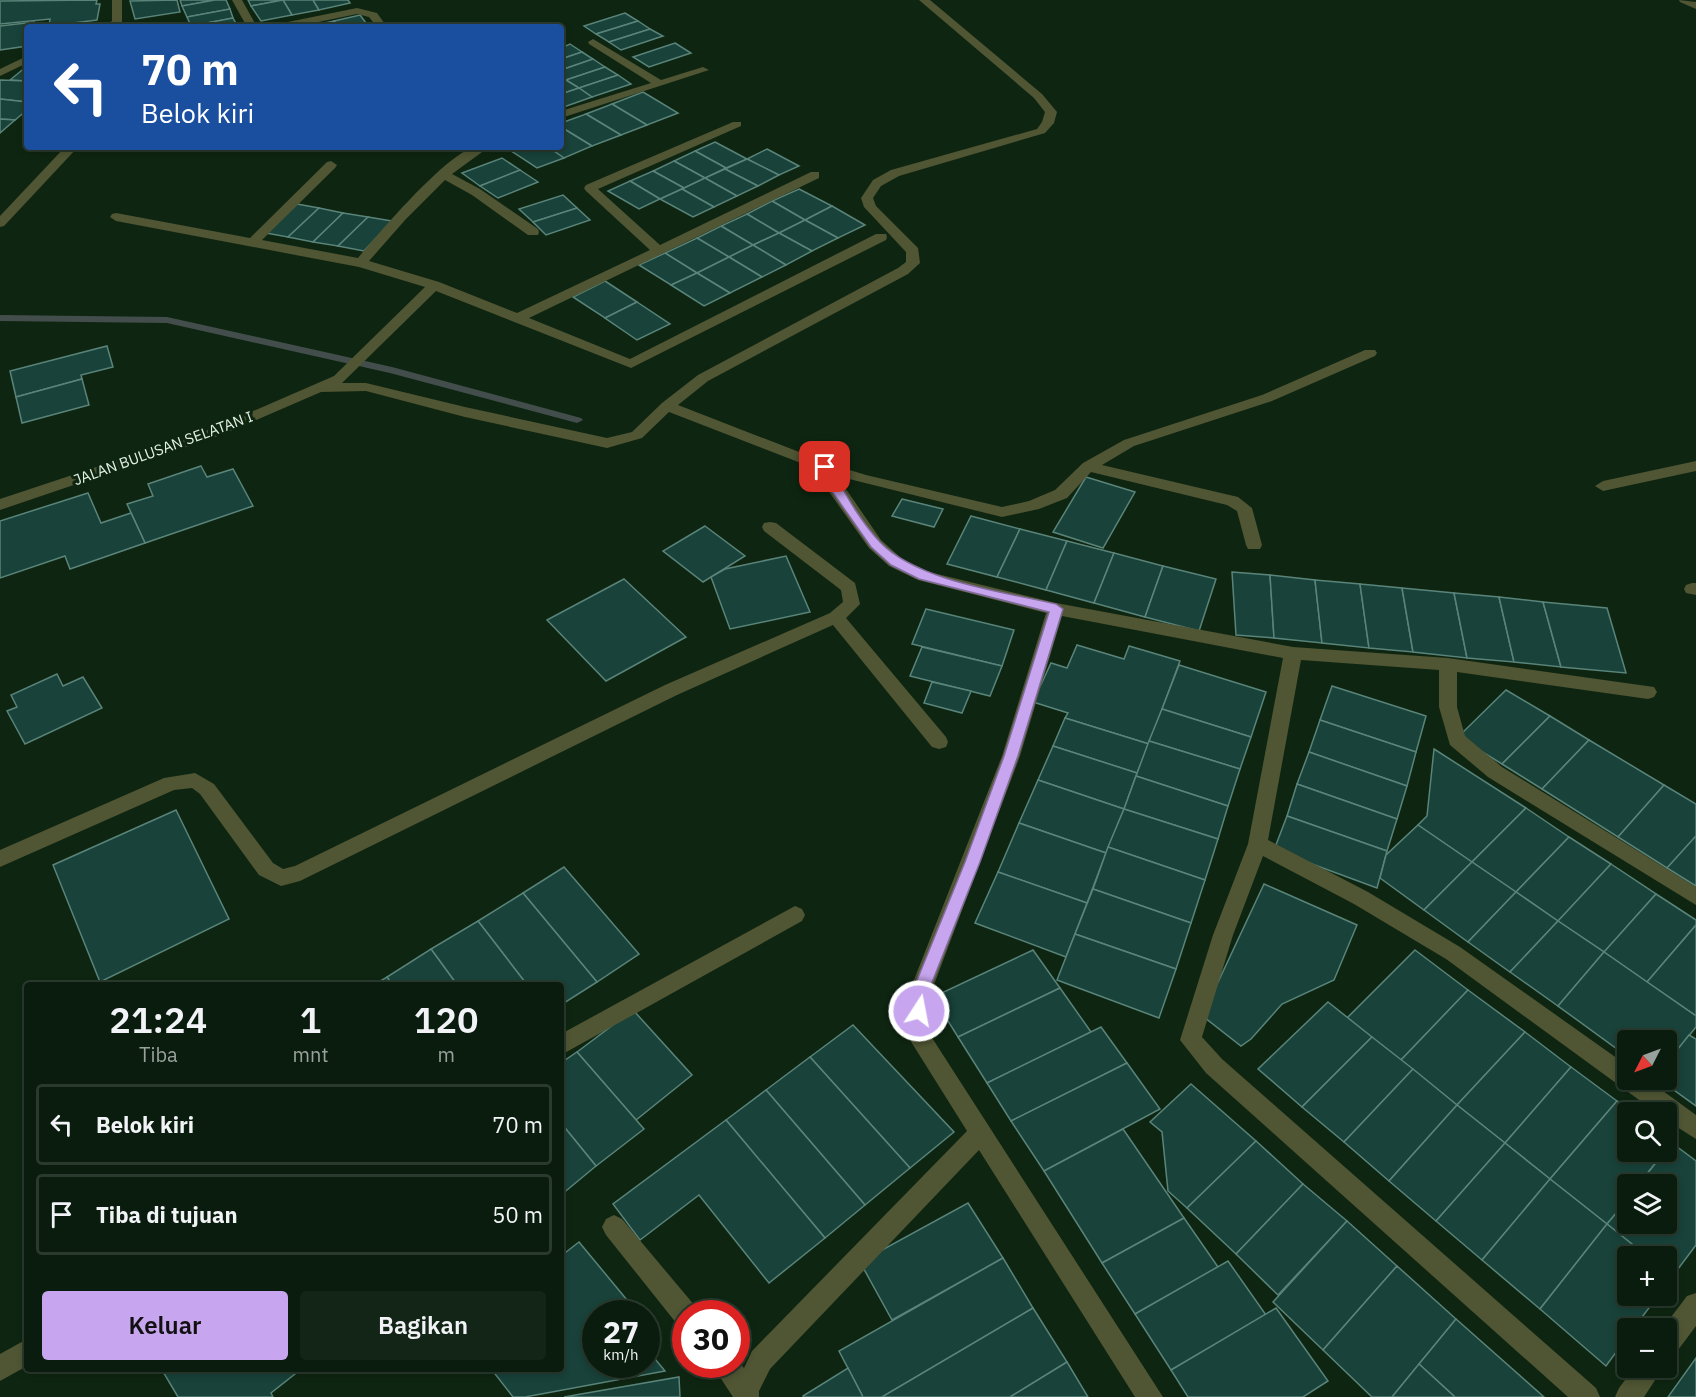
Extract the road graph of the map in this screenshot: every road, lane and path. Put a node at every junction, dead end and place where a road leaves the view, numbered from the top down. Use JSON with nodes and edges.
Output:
{"nodes":[{"id":1,"x":117,"y":0,"type":"edge"},
{"id":2,"x":237,"y":0,"type":"edge"},
{"id":3,"x":924,"y":0,"type":"edge"},
{"id":4,"x":1684,"y":0,"type":"edge"},
{"id":5,"x":1696,"y":6,"type":"edge"},
{"id":6,"x":114,"y":24,"type":"edge"},
{"id":7,"x":250,"y":24,"type":"edge"},
{"id":8,"x":293,"y":24,"type":"edge"},
{"id":9,"x":380,"y":24,"type":"edge"},
{"id":10,"x":593,"y":42,"type":"dead end"},
{"id":11,"x":24,"y":54,"type":"edge"},
{"id":12,"x":9,"y":56,"type":"dead end"},
{"id":13,"x":24,"y":61,"type":"edge"},
{"id":14,"x":703,"y":70,"type":"dead end"},
{"id":15,"x":0,"y":73,"type":"edge"},
{"id":16,"x":660,"y":84,"type":"junction"},
{"id":17,"x":564,"y":114,"type":"edge"},
{"id":18,"x":737,"y":124,"type":"dead end"},
{"id":19,"x":69,"y":150,"type":"edge"},
{"id":20,"x":476,"y":150,"type":"edge"},
{"id":21,"x":330,"y":165,"type":"dead end"},
{"id":22,"x":444,"y":174,"type":"junction"},
{"id":23,"x":815,"y":175,"type":"dead end"},
{"id":24,"x":116,"y":217,"type":"dead end"},
{"id":25,"x":0,"y":223,"type":"edge"},
{"id":26,"x":533,"y":232,"type":"dead end"},
{"id":27,"x":881,"y":237,"type":"dead end"},
{"id":28,"x":252,"y":243,"type":"junction"},
{"id":29,"x":658,"y":250,"type":"junction"},
{"id":30,"x":361,"y":263,"type":"junction"},
{"id":31,"x":434,"y":285,"type":"junction"},
{"id":32,"x":518,"y":318,"type":"junction"},
{"id":33,"x":1370,"y":353,"type":"dead end"},
{"id":34,"x":318,"y":388,"type":"junction"},
{"id":35,"x":667,"y":406,"type":"junction"},
{"id":36,"x":1088,"y":466,"type":"junction"},
{"id":37,"x":1696,"y":466,"type":"edge"},
{"id":38,"x":825,"y":467,"type":"junction"},
{"id":39,"x":1603,"y":486,"type":"dead end"},
{"id":40,"x":0,"y":505,"type":"edge"},
{"id":41,"x":770,"y":527,"type":"dead end"},
{"id":42,"x":1254,"y":545,"type":"dead end"},
{"id":43,"x":1056,"y":609,"type":"junction"},
{"id":44,"x":836,"y":617,"type":"junction"},
{"id":45,"x":1293,"y":653,"type":"junction"},
{"id":46,"x":1448,"y":664,"type":"junction"},
{"id":47,"x":1648,"y":692,"type":"dead end"},
{"id":48,"x":939,"y":742,"type":"dead end"},
{"id":49,"x":1258,"y":844,"type":"junction"},
{"id":50,"x":0,"y":859,"type":"edge"},
{"id":51,"x":1696,"y":897,"type":"edge"},
{"id":52,"x":795,"y":915,"type":"dead end"},
{"id":53,"x":564,"y":1043,"type":"edge"},
{"id":54,"x":1617,"y":1070,"type":"edge"},
{"id":55,"x":1644,"y":1090,"type":"edge"},
{"id":56,"x":1696,"y":1128,"type":"edge"},
{"id":57,"x":981,"y":1131,"type":"junction"},
{"id":58,"x":614,"y":1227,"type":"dead end"},
{"id":59,"x":673,"y":1300,"type":"edge"},
{"id":60,"x":1696,"y":1305,"type":"edge"},
{"id":61,"x":1677,"y":1330,"type":"edge"},
{"id":62,"x":24,"y":1354,"type":"edge"},
{"id":63,"x":0,"y":1368,"type":"edge"},
{"id":64,"x":734,"y":1378,"type":"edge"},
{"id":65,"x":1642,"y":1378,"type":"edge"},
{"id":66,"x":746,"y":1394,"type":"edge"},
{"id":67,"x":1150,"y":1397,"type":"edge"},
{"id":68,"x":1587,"y":1397,"type":"edge"},
{"id":69,"x":1628,"y":1397,"type":"edge"}],
"edges":[{"from":1,"to":6,"type":"street"},
{"from":2,"to":7,"type":"street"},
{"from":3,"to":35,"type":"street"},
{"from":4,"to":5,"type":"street"},
{"from":8,"to":9,"type":"street"},
{"from":10,"to":16,"type":"street"},
{"from":11,"to":12,"type":"street"},
{"from":13,"to":15,"type":"street"},
{"from":14,"to":16,"type":"street"},
{"from":16,"to":17,"type":"street"},
{"from":18,"to":29,"type":"street"},
{"from":19,"to":25,"type":"street"},
{"from":20,"to":22,"type":"street"},
{"from":21,"to":28,"type":"street"},
{"from":22,"to":26,"type":"street"},
{"from":22,"to":30,"type":"street"},
{"from":23,"to":29,"type":"street"},
{"from":24,"to":28,"type":"street"},
{"from":27,"to":32,"type":"street"},
{"from":28,"to":30,"type":"street"},
{"from":29,"to":32,"type":"street"},
{"from":30,"to":31,"type":"street"},
{"from":31,"to":32,"type":"street"},
{"from":31,"to":34,"type":"street","name":"JALAN BULUSAN SELATAN I"},
{"from":33,"to":36,"type":"street"},
{"from":34,"to":35,"type":"street"},
{"from":34,"to":40,"type":"street","name":"JALAN BULUSAN SELATAN I"},
{"from":35,"to":38,"type":"street"},
{"from":36,"to":38,"type":"street"},
{"from":36,"to":42,"type":"street"},
{"from":37,"to":39,"type":"street"},
{"from":38,"to":43,"type":"street"},
{"from":41,"to":44,"type":"street"},
{"from":43,"to":45,"type":"street"},
{"from":43,"to":57,"type":"street"},
{"from":44,"to":48,"type":"street"},
{"from":44,"to":50,"type":"street"},
{"from":45,"to":46,"type":"street"},
{"from":45,"to":49,"type":"street"},
{"from":46,"to":47,"type":"street"},
{"from":46,"to":51,"type":"street"},
{"from":49,"to":54,"type":"street"},
{"from":49,"to":68,"type":"street"},
{"from":52,"to":53,"type":"street"},
{"from":55,"to":56,"type":"street"},
{"from":57,"to":66,"type":"street"},
{"from":57,"to":67,"type":"street"},
{"from":58,"to":59,"type":"street"},
{"from":60,"to":61,"type":"street"},
{"from":62,"to":63,"type":"street"},
{"from":64,"to":66,"type":"street"},
{"from":65,"to":69,"type":"street"}]}
